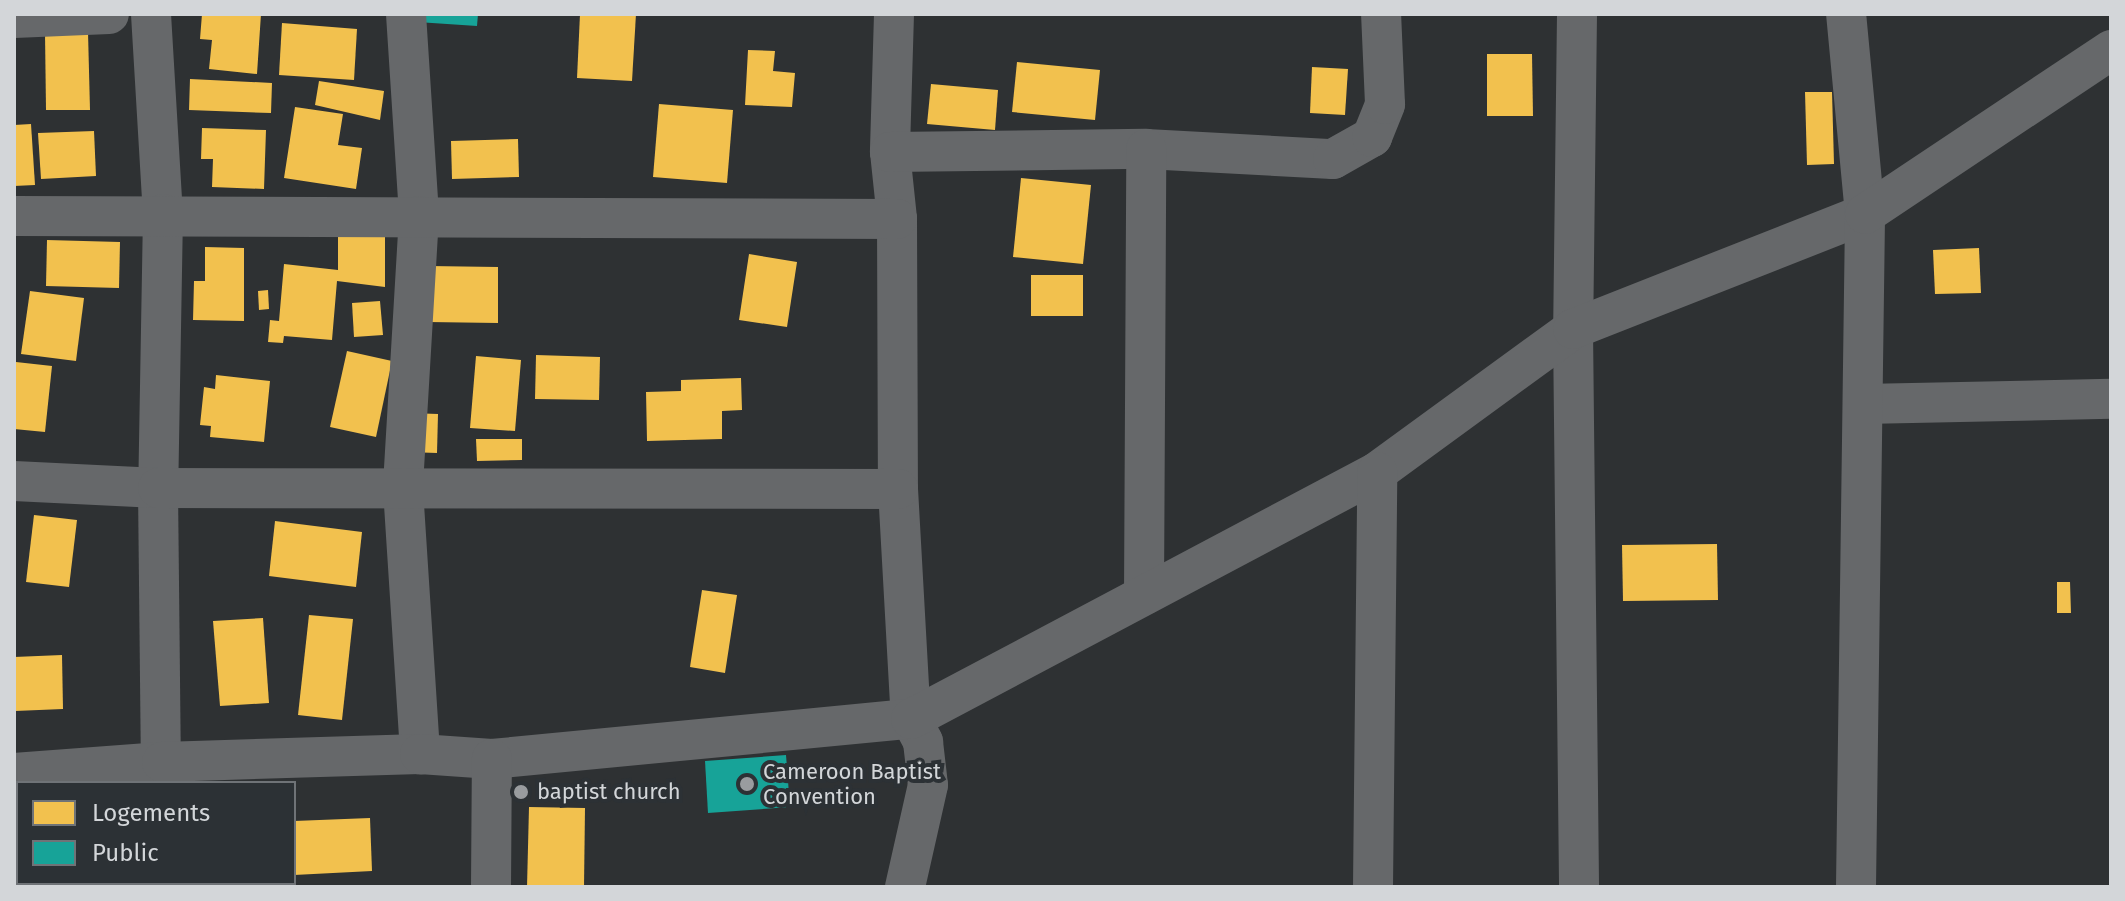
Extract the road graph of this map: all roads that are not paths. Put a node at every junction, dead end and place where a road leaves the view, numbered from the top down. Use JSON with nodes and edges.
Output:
{"nodes":[{"id":1,"x":109,"y":14,"type":"edge"},
{"id":2,"x":151,"y":14,"type":"edge"},
{"id":3,"x":406,"y":14,"type":"edge"},
{"id":4,"x":894,"y":14,"type":"edge"},
{"id":5,"x":1381,"y":14,"type":"edge"},
{"id":6,"x":1577,"y":14,"type":"edge"},
{"id":7,"x":1846,"y":14,"type":"edge"},
{"id":8,"x":14,"y":18,"type":"edge"},
{"id":9,"x":2111,"y":50,"type":"edge"},
{"id":10,"x":1146,"y":149,"type":"junction"},
{"id":11,"x":890,"y":152,"type":"junction"},
{"id":12,"x":163,"y":214,"type":"junction"},
{"id":13,"x":1865,"y":214,"type":"junction"},
{"id":14,"x":14,"y":216,"type":"edge"},
{"id":15,"x":419,"y":216,"type":"junction"},
{"id":16,"x":897,"y":219,"type":"junction"},
{"id":17,"x":1573,"y":329,"type":"junction"},
{"id":18,"x":2111,"y":399,"type":"edge"},
{"id":19,"x":1863,"y":404,"type":"junction"},
{"id":20,"x":1377,"y":472,"type":"junction"},
{"id":21,"x":14,"y":481,"type":"edge"},
{"id":22,"x":158,"y":488,"type":"junction"},
{"id":23,"x":403,"y":489,"type":"junction"},
{"id":24,"x":898,"y":489,"type":"junction"},
{"id":25,"x":1144,"y":595,"type":"junction"},
{"id":26,"x":911,"y":719,"type":"junction"},
{"id":27,"x":420,"y":754,"type":"junction"},
{"id":28,"x":492,"y":759,"type":"junction"},
{"id":29,"x":14,"y":773,"type":"edge"},
{"id":30,"x":162,"y":773,"type":"edge"},
{"id":31,"x":491,"y":887,"type":"edge"},
{"id":32,"x":905,"y":887,"type":"edge"},
{"id":33,"x":1373,"y":887,"type":"edge"},
{"id":34,"x":1579,"y":887,"type":"edge"},
{"id":35,"x":1856,"y":887,"type":"edge"}],
"edges":[{"from":1,"to":8,"type":"street"},
{"from":2,"to":12,"type":"street"},
{"from":3,"to":15,"type":"street"},
{"from":4,"to":11,"type":"street"},
{"from":5,"to":10,"type":"street"},
{"from":6,"to":17,"type":"street"},
{"from":7,"to":13,"type":"street"},
{"from":9,"to":13,"type":"street"},
{"from":10,"to":11,"type":"street"},
{"from":10,"to":25,"type":"street"},
{"from":11,"to":16,"type":"street"},
{"from":12,"to":14,"type":"street"},
{"from":12,"to":15,"type":"street"},
{"from":12,"to":22,"type":"street"},
{"from":13,"to":17,"type":"street"},
{"from":13,"to":19,"type":"street"},
{"from":15,"to":16,"type":"street"},
{"from":15,"to":23,"type":"street"},
{"from":16,"to":24,"type":"street"},
{"from":17,"to":20,"type":"street"},
{"from":17,"to":34,"type":"street"},
{"from":18,"to":19,"type":"street"},
{"from":19,"to":35,"type":"street"},
{"from":20,"to":25,"type":"street"},
{"from":20,"to":33,"type":"street"},
{"from":21,"to":22,"type":"street"},
{"from":22,"to":23,"type":"street"},
{"from":22,"to":30,"type":"street"},
{"from":23,"to":24,"type":"street"},
{"from":23,"to":27,"type":"street"},
{"from":24,"to":26,"type":"street"},
{"from":25,"to":26,"type":"street"},
{"from":26,"to":28,"type":"street"},
{"from":26,"to":32,"type":"street"},
{"from":27,"to":28,"type":"street"},
{"from":27,"to":30,"type":"street"},
{"from":28,"to":31,"type":"street"},
{"from":29,"to":30,"type":"street"}]}
